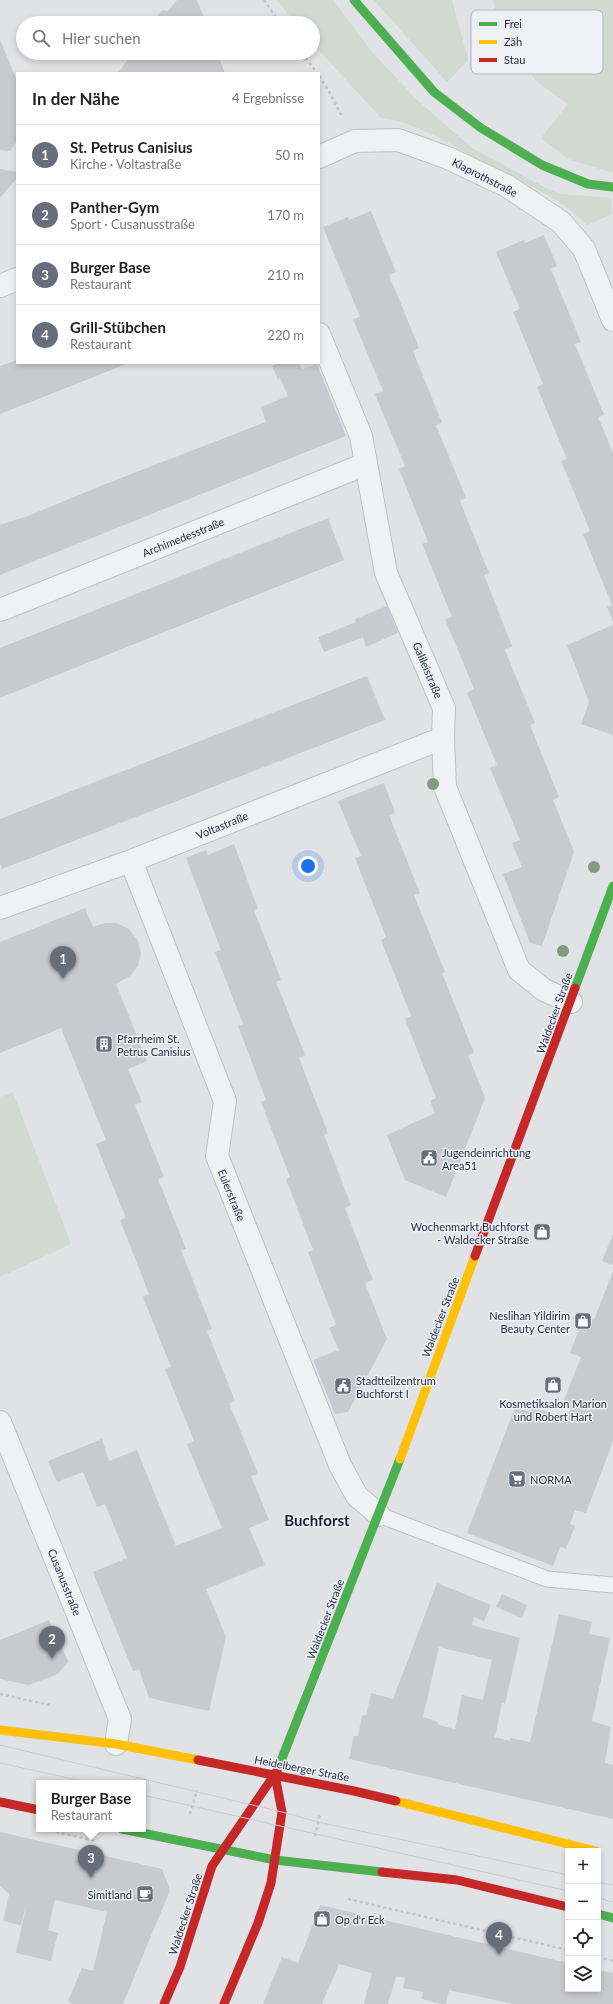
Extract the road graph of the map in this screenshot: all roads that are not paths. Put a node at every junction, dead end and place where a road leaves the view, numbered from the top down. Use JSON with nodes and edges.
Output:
{"nodes":[{"id":1,"x":354,"y":0,"type":"edge"},
{"id":2,"x":320,"y":157,"type":"edge"},
{"id":3,"x":613,"y":188,"type":"edge"},
{"id":4,"x":16,"y":279,"type":"edge"},
{"id":5,"x":0,"y":286,"type":"edge"},
{"id":6,"x":613,"y":320,"type":"edge"},
{"id":7,"x":320,"y":336,"type":"edge"},
{"id":8,"x":366,"y":464,"type":"junction"},
{"id":9,"x":0,"y":610,"type":"edge"},
{"id":10,"x":443,"y":738,"type":"junction"},
{"id":11,"x":131,"y":861,"type":"junction"},
{"id":12,"x":613,"y":886,"type":"edge"},
{"id":13,"x":0,"y":908,"type":"edge"},
{"id":14,"x":571,"y":1002,"type":"junction"},
{"id":15,"x":0,"y":1422,"type":"edge"},
{"id":16,"x":378,"y":1515,"type":"junction"},
{"id":17,"x":613,"y":1586,"type":"edge"},
{"id":18,"x":0,"y":1730,"type":"edge"},
{"id":19,"x":116,"y":1744,"type":"junction"},
{"id":20,"x":275,"y":1775,"type":"junction"},
{"id":21,"x":0,"y":1802,"type":"edge"},
{"id":22,"x":36,"y":1809,"type":"edge"},
{"id":23,"x":136,"y":1832,"type":"edge"},
{"id":24,"x":584,"y":1848,"type":"edge"},
{"id":25,"x":221,"y":1851,"type":"junction"},
{"id":26,"x":275,"y":1860,"type":"junction"},
{"id":27,"x":565,"y":1906,"type":"edge"},
{"id":28,"x":601,"y":1915,"type":"edge"},
{"id":29,"x":613,"y":1918,"type":"edge"},
{"id":30,"x":164,"y":2004,"type":"edge"},
{"id":31,"x":224,"y":2004,"type":"edge"}],
"edges":[{"from":1,"to":3,"type":"main road"},
{"from":2,"to":6,"type":"street","name":"Klaprothstraße"},
{"from":4,"to":5,"type":"street"},
{"from":7,"to":8,"type":"street","name":"Galileistraße"},
{"from":8,"to":9,"type":"street","name":"Archimedesstraße"},
{"from":8,"to":10,"type":"street","name":"Galileistraße"},
{"from":10,"to":11,"type":"street","name":"Voltastraße"},
{"from":10,"to":14,"type":"street","name":"Galileistraße"},
{"from":11,"to":13,"type":"street","name":"Voltastraße"},
{"from":11,"to":16,"type":"street","name":"Eulerstraße"},
{"from":12,"to":14,"type":"main road","name":"Waldecker Straße"},
{"from":14,"to":16,"type":"main road","name":"Waldecker Straße"},
{"from":15,"to":19,"type":"street","name":"Cusanusstraße"},
{"from":16,"to":17,"type":"lane"},
{"from":16,"to":20,"type":"main road","name":"Waldecker Straße"},
{"from":18,"to":19,"type":"main road","name":"Heidelberger Straße"},
{"from":19,"to":20,"type":"main road","name":"Heidelberger Straße"},
{"from":20,"to":24,"type":"main road","name":"Heidelberger Straße"},
{"from":20,"to":25,"type":"main road","name":"Waldecker Straße"},
{"from":20,"to":26,"type":"main road"},
{"from":21,"to":22,"type":"main road"},
{"from":23,"to":25,"type":"main road"},
{"from":25,"to":26,"type":"main road"},
{"from":25,"to":30,"type":"main road","name":"Waldecker Straße"},
{"from":26,"to":27,"type":"main road"},
{"from":26,"to":31,"type":"main road"},
{"from":28,"to":29,"type":"main road"}]}
